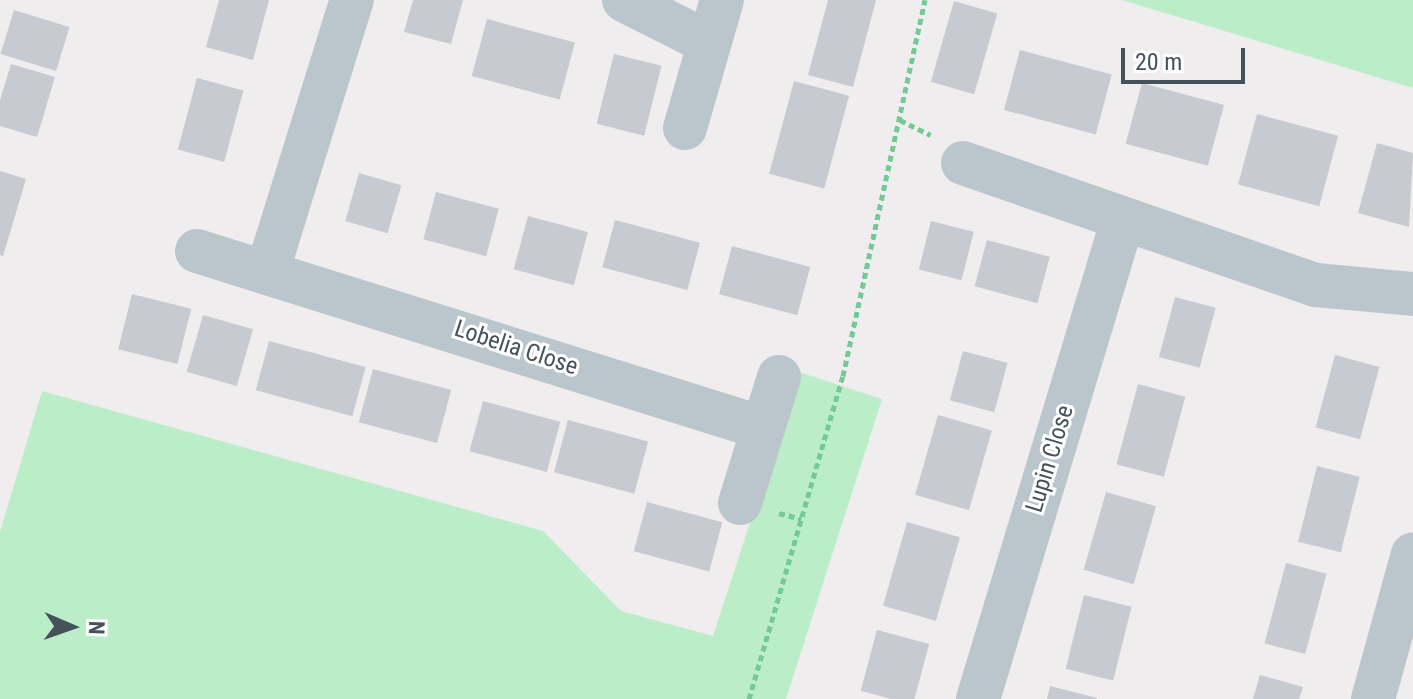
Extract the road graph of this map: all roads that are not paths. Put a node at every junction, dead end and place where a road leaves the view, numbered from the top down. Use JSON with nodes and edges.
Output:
{"nodes":[{"id":1,"x":352,"y":0,"type":"edge"},
{"id":2,"x":624,"y":0,"type":"edge"},
{"id":3,"x":722,"y":0,"type":"edge"},
{"id":4,"x":709,"y":43,"type":"junction"},
{"id":5,"x":685,"y":128,"type":"dead end"},
{"id":6,"x":963,"y":163,"type":"dead end"},
{"id":7,"x":1123,"y":219,"type":"junction"},
{"id":8,"x":197,"y":251,"type":"dead end"},
{"id":9,"x":268,"y":269,"type":"junction"},
{"id":10,"x":1413,"y":294,"type":"edge"},
{"id":11,"x":779,"y":377,"type":"dead end"},
{"id":12,"x":763,"y":428,"type":"junction"},
{"id":13,"x":740,"y":503,"type":"dead end"},
{"id":14,"x":1413,"y":554,"type":"edge"},
{"id":15,"x":978,"y":699,"type":"edge"},
{"id":16,"x":1373,"y":699,"type":"edge"}],
"edges":[{"from":1,"to":9,"type":"street"},
{"from":2,"to":4,"type":"street"},
{"from":3,"to":4,"type":"street"},
{"from":4,"to":5,"type":"street"},
{"from":6,"to":7,"type":"street"},
{"from":7,"to":10,"type":"street"},
{"from":7,"to":15,"type":"street","name":"Lupin Close"},
{"from":8,"to":9,"type":"street","name":"Lobelia Close"},
{"from":9,"to":12,"type":"street","name":"Lobelia Close"},
{"from":11,"to":12,"type":"street"},
{"from":12,"to":13,"type":"street"},
{"from":14,"to":16,"type":"street"}]}
